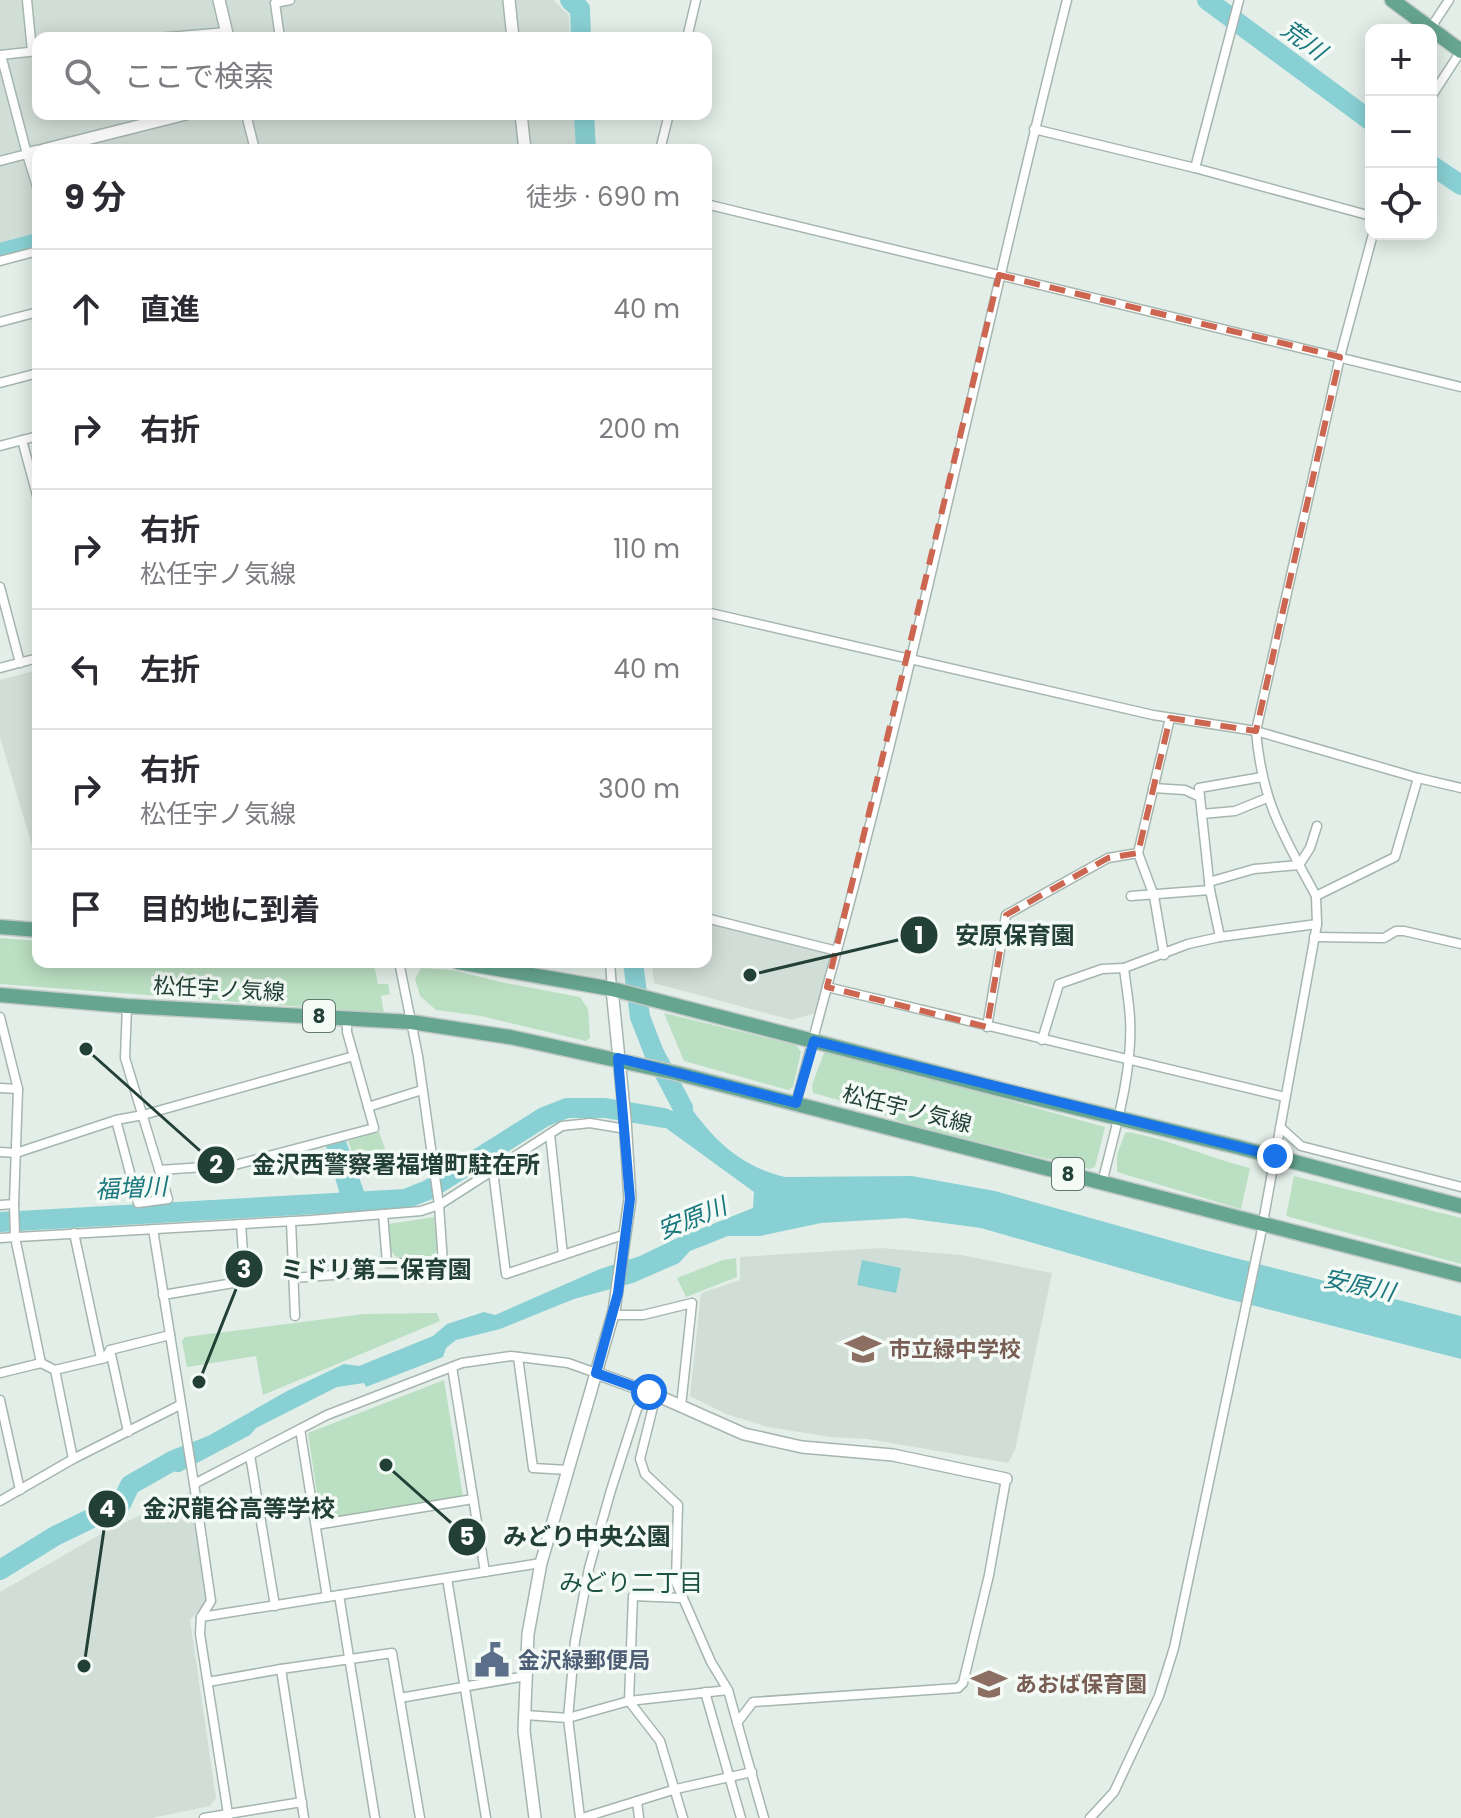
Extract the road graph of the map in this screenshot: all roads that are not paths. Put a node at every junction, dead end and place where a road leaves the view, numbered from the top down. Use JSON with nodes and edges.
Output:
{"nodes":[{"id":1,"x":27,"y":0,"type":"edge"},
{"id":2,"x":219,"y":0,"type":"edge"},
{"id":3,"x":290,"y":0,"type":"edge"},
{"id":4,"x":509,"y":0,"type":"edge"},
{"id":5,"x":696,"y":0,"type":"edge"},
{"id":6,"x":1067,"y":0,"type":"edge"},
{"id":7,"x":1392,"y":0,"type":"edge"},
{"id":8,"x":1449,"y":0,"type":"edge"},
{"id":9,"x":1237,"y":5,"type":"edge"},
{"id":10,"x":1423,"y":24,"type":"edge"},
{"id":11,"x":1433,"y":24,"type":"edge"},
{"id":12,"x":32,"y":32,"type":"edge"},
{"id":13,"x":227,"y":32,"type":"edge"},
{"id":14,"x":279,"y":32,"type":"edge"},
{"id":15,"x":512,"y":32,"type":"edge"},
{"id":16,"x":688,"y":32,"type":"edge"},
{"id":17,"x":1437,"y":34,"type":"edge"},
{"id":18,"x":32,"y":51,"type":"edge"},
{"id":19,"x":1461,"y":51,"type":"edge"},
{"id":20,"x":1,"y":55,"type":"edge"},
{"id":21,"x":1432,"y":96,"type":"edge"},
{"id":22,"x":162,"y":120,"type":"edge"},
{"id":23,"x":248,"y":120,"type":"edge"},
{"id":24,"x":522,"y":120,"type":"edge"},
{"id":25,"x":668,"y":120,"type":"edge"},
{"id":26,"x":1034,"y":129,"type":"junction"},
{"id":27,"x":33,"y":144,"type":"edge"},
{"id":28,"x":68,"y":144,"type":"edge"},
{"id":29,"x":254,"y":144,"type":"edge"},
{"id":30,"x":524,"y":144,"type":"edge"},
{"id":31,"x":662,"y":144,"type":"edge"},
{"id":32,"x":32,"y":153,"type":"edge"},
{"id":33,"x":0,"y":161,"type":"edge"},
{"id":34,"x":1195,"y":168,"type":"junction"},
{"id":35,"x":712,"y":205,"type":"edge"},
{"id":36,"x":1365,"y":214,"type":"edge"},
{"id":37,"x":1371,"y":240,"type":"edge"},
{"id":38,"x":32,"y":253,"type":"edge"},
{"id":39,"x":0,"y":261,"type":"edge"},
{"id":40,"x":999,"y":275,"type":"junction"},
{"id":41,"x":32,"y":314,"type":"edge"},
{"id":42,"x":0,"y":322,"type":"edge"},
{"id":43,"x":1340,"y":357,"type":"junction"},
{"id":44,"x":32,"y":375,"type":"edge"},
{"id":45,"x":0,"y":383,"type":"edge"},
{"id":46,"x":1461,"y":387,"type":"edge"},
{"id":47,"x":32,"y":438,"type":"edge"},
{"id":48,"x":22,"y":440,"type":"junction"},
{"id":49,"x":0,"y":446,"type":"edge"},
{"id":50,"x":32,"y":477,"type":"edge"},
{"id":51,"x":0,"y":587,"type":"edge"},
{"id":52,"x":712,"y":613,"type":"edge"},
{"id":53,"x":32,"y":660,"type":"edge"},
{"id":54,"x":910,"y":660,"type":"junction"},
{"id":55,"x":20,"y":663,"type":"junction"},
{"id":56,"x":0,"y":668,"type":"edge"},
{"id":57,"x":1170,"y":718,"type":"junction"},
{"id":58,"x":1256,"y":731,"type":"junction"},
{"id":59,"x":1262,"y":777,"type":"junction"},
{"id":60,"x":1418,"y":778,"type":"junction"},
{"id":61,"x":1153,"y":788,"type":"junction"},
{"id":62,"x":1461,"y":788,"type":"edge"},
{"id":63,"x":1200,"y":797,"type":"junction"},
{"id":64,"x":1267,"y":798,"type":"junction"},
{"id":65,"x":1202,"y":814,"type":"junction"},
{"id":66,"x":1317,"y":826,"type":"dead end"},
{"id":67,"x":1138,"y":853,"type":"junction"},
{"id":68,"x":1299,"y":865,"type":"junction"},
{"id":69,"x":1210,"y":886,"type":"junction"},
{"id":70,"x":1131,"y":896,"type":"dead end"},
{"id":71,"x":1154,"y":896,"type":"junction"},
{"id":72,"x":1316,"y":896,"type":"junction"},
{"id":73,"x":712,"y":920,"type":"edge"},
{"id":74,"x":1317,"y":924,"type":"junction"},
{"id":75,"x":0,"y":927,"type":"edge"},
{"id":76,"x":32,"y":930,"type":"edge"},
{"id":77,"x":1220,"y":937,"type":"junction"},
{"id":78,"x":1314,"y":937,"type":"junction"},
{"id":79,"x":1461,"y":944,"type":"edge"},
{"id":80,"x":837,"y":951,"type":"junction"},
{"id":81,"x":1164,"y":955,"type":"junction"},
{"id":82,"x":400,"y":968,"type":"edge"},
{"id":83,"x":492,"y":968,"type":"edge"},
{"id":84,"x":610,"y":968,"type":"edge"},
{"id":85,"x":1124,"y":968,"type":"junction"},
{"id":86,"x":827,"y":987,"type":"junction"},
{"id":87,"x":612,"y":989,"type":"junction"},
{"id":88,"x":0,"y":995,"type":"edge"},
{"id":89,"x":127,"y":1006,"type":"junction"},
{"id":90,"x":0,"y":1017,"type":"edge"},
{"id":91,"x":347,"y":1018,"type":"junction"},
{"id":92,"x":411,"y":1022,"type":"junction"},
{"id":93,"x":987,"y":1027,"type":"junction"},
{"id":94,"x":1042,"y":1040,"type":"junction"},
{"id":95,"x":814,"y":1041,"type":"junction"},
{"id":96,"x":354,"y":1056,"type":"junction"},
{"id":97,"x":618,"y":1058,"type":"junction"},
{"id":98,"x":1127,"y":1061,"type":"junction"},
{"id":99,"x":0,"y":1088,"type":"edge"},
{"id":100,"x":18,"y":1089,"type":"junction"},
{"id":101,"x":422,"y":1090,"type":"junction"},
{"id":102,"x":1285,"y":1097,"type":"junction"},
{"id":103,"x":796,"y":1103,"type":"junction"},
{"id":104,"x":368,"y":1107,"type":"junction"},
{"id":105,"x":143,"y":1115,"type":"junction"},
{"id":106,"x":1118,"y":1118,"type":"junction"},
{"id":107,"x":116,"y":1120,"type":"junction"},
{"id":108,"x":626,"y":1124,"type":"junction"},
{"id":109,"x":1280,"y":1127,"type":"junction"},
{"id":110,"x":550,"y":1134,"type":"junction"},
{"id":111,"x":0,"y":1152,"type":"edge"},
{"id":112,"x":16,"y":1153,"type":"junction"},
{"id":113,"x":1275,"y":1156,"type":"junction"},
{"id":114,"x":159,"y":1170,"type":"junction"},
{"id":115,"x":493,"y":1171,"type":"junction"},
{"id":116,"x":1102,"y":1183,"type":"junction"},
{"id":117,"x":1461,"y":1187,"type":"edge"},
{"id":118,"x":438,"y":1201,"type":"junction"},
{"id":119,"x":0,"y":1205,"type":"edge"},
{"id":120,"x":1461,"y":1206,"type":"edge"},
{"id":121,"x":14,"y":1208,"type":"junction"},
{"id":122,"x":383,"y":1214,"type":"junction"},
{"id":123,"x":291,"y":1221,"type":"junction"},
{"id":124,"x":241,"y":1224,"type":"junction"},
{"id":125,"x":153,"y":1229,"type":"junction"},
{"id":126,"x":1261,"y":1232,"type":"junction"},
{"id":127,"x":15,"y":1233,"type":"junction"},
{"id":128,"x":74,"y":1233,"type":"junction"},
{"id":129,"x":626,"y":1234,"type":"junction"},
{"id":130,"x":0,"y":1238,"type":"edge"},
{"id":131,"x":563,"y":1255,"type":"junction"},
{"id":132,"x":360,"y":1273,"type":"dead end"},
{"id":133,"x":1461,"y":1275,"type":"edge"},
{"id":134,"x":293,"y":1278,"type":"junction"},
{"id":135,"x":163,"y":1295,"type":"junction"},
{"id":136,"x":613,"y":1315,"type":"junction"},
{"id":137,"x":295,"y":1316,"type":"dead end"},
{"id":138,"x":170,"y":1335,"type":"junction"},
{"id":139,"x":110,"y":1350,"type":"junction"},
{"id":140,"x":518,"y":1357,"type":"junction"},
{"id":141,"x":101,"y":1359,"type":"junction"},
{"id":142,"x":41,"y":1363,"type":"junction"},
{"id":143,"x":452,"y":1367,"type":"junction"},
{"id":144,"x":55,"y":1370,"type":"junction"},
{"id":145,"x":0,"y":1373,"type":"edge"},
{"id":146,"x":596,"y":1373,"type":"junction"},
{"id":147,"x":652,"y":1394,"type":"junction"},
{"id":148,"x":0,"y":1400,"type":"edge"},
{"id":149,"x":180,"y":1405,"type":"junction"},
{"id":150,"x":681,"y":1406,"type":"junction"},
{"id":151,"x":300,"y":1429,"type":"junction"},
{"id":152,"x":128,"y":1432,"type":"junction"},
{"id":153,"x":250,"y":1455,"type":"junction"},
{"id":154,"x":73,"y":1459,"type":"junction"},
{"id":155,"x":568,"y":1470,"type":"junction"},
{"id":156,"x":1006,"y":1479,"type":"joint"},
{"id":157,"x":193,"y":1480,"type":"junction"},
{"id":158,"x":20,"y":1490,"type":"junction"},
{"id":159,"x":473,"y":1499,"type":"junction"},
{"id":160,"x":0,"y":1501,"type":"edge"},
{"id":161,"x":316,"y":1525,"type":"junction"},
{"id":162,"x":541,"y":1563,"type":"junction"},
{"id":163,"x":485,"y":1572,"type":"junction"},
{"id":164,"x":447,"y":1578,"type":"junction"},
{"id":165,"x":339,"y":1595,"type":"junction"},
{"id":166,"x":327,"y":1597,"type":"junction"},
{"id":167,"x":681,"y":1598,"type":"junction"},
{"id":168,"x":275,"y":1606,"type":"junction"},
{"id":169,"x":201,"y":1617,"type":"junction"},
{"id":170,"x":349,"y":1659,"type":"junction"},
{"id":171,"x":281,"y":1669,"type":"junction"},
{"id":172,"x":526,"y":1676,"type":"junction"},
{"id":173,"x":208,"y":1682,"type":"junction"},
{"id":174,"x":466,"y":1687,"type":"junction"},
{"id":175,"x":728,"y":1690,"type":"junction"},
{"id":176,"x":705,"y":1692,"type":"junction"},
{"id":177,"x":400,"y":1698,"type":"junction"},
{"id":178,"x":629,"y":1701,"type":"junction"},
{"id":179,"x":525,"y":1715,"type":"junction"},
{"id":180,"x":568,"y":1718,"type":"junction"},
{"id":181,"x":737,"y":1723,"type":"junction"},
{"id":182,"x":752,"y":1772,"type":"junction"},
{"id":183,"x":731,"y":1777,"type":"junction"},
{"id":184,"x":676,"y":1789,"type":"junction"},
{"id":185,"x":637,"y":1801,"type":"junction"},
{"id":186,"x":302,"y":1802,"type":"junction"},
{"id":187,"x":228,"y":1816,"type":"edge"},
{"id":188,"x":204,"y":1818,"type":"edge"},
{"id":189,"x":304,"y":1818,"type":"edge"},
{"id":190,"x":375,"y":1818,"type":"edge"},
{"id":191,"x":420,"y":1818,"type":"edge"},
{"id":192,"x":486,"y":1818,"type":"edge"},
{"id":193,"x":535,"y":1818,"type":"edge"},
{"id":194,"x":581,"y":1818,"type":"edge"},
{"id":195,"x":639,"y":1818,"type":"edge"},
{"id":196,"x":683,"y":1818,"type":"edge"},
{"id":197,"x":741,"y":1818,"type":"edge"},
{"id":198,"x":764,"y":1818,"type":"edge"},
{"id":199,"x":1090,"y":1818,"type":"edge"}],
"edges":[{"from":1,"to":12,"type":"street"},
{"from":2,"to":13,"type":"street"},
{"from":3,"to":14,"type":"street"},
{"from":4,"to":15,"type":"street"},
{"from":5,"to":16,"type":"street"},
{"from":6,"to":26,"type":"street"},
{"from":7,"to":10,"type":"main road"},
{"from":8,"to":11,"type":"street"},
{"from":9,"to":34,"type":"street"},
{"from":17,"to":19,"type":"main road"},
{"from":18,"to":20,"type":"street"},
{"from":19,"to":21,"type":"street"},
{"from":20,"to":27,"type":"street"},
{"from":22,"to":28,"type":"street"},
{"from":23,"to":29,"type":"street"},
{"from":24,"to":30,"type":"street"},
{"from":25,"to":31,"type":"street"},
{"from":26,"to":34,"type":"street"},
{"from":26,"to":40,"type":"street"},
{"from":32,"to":33,"type":"street"},
{"from":34,"to":36,"type":"street"},
{"from":35,"to":40,"type":"street"},
{"from":37,"to":43,"type":"street"},
{"from":38,"to":39,"type":"street"},
{"from":40,"to":43,"type":"street"},
{"from":40,"to":54,"type":"street"},
{"from":41,"to":42,"type":"street"},
{"from":43,"to":46,"type":"street"},
{"from":43,"to":58,"type":"street"},
{"from":44,"to":45,"type":"street"},
{"from":47,"to":48,"type":"street"},
{"from":48,"to":49,"type":"street"},
{"from":48,"to":50,"type":"street"},
{"from":51,"to":55,"type":"street"},
{"from":52,"to":54,"type":"street"},
{"from":53,"to":55,"type":"street"},
{"from":54,"to":57,"type":"street"},
{"from":54,"to":80,"type":"street"},
{"from":55,"to":56,"type":"street"},
{"from":57,"to":58,"type":"street"},
{"from":57,"to":61,"type":"street"},
{"from":58,"to":59,"type":"street"},
{"from":58,"to":60,"type":"street"},
{"from":59,"to":63,"type":"street"},
{"from":59,"to":64,"type":"street"},
{"from":60,"to":62,"type":"street"},
{"from":60,"to":72,"type":"street"},
{"from":61,"to":63,"type":"street"},
{"from":61,"to":67,"type":"street"},
{"from":63,"to":65,"type":"street"},
{"from":64,"to":65,"type":"street"},
{"from":64,"to":68,"type":"street"},
{"from":65,"to":69,"type":"street"},
{"from":66,"to":68,"type":"street"},
{"from":67,"to":71,"type":"street"},
{"from":67,"to":93,"type":"street"},
{"from":68,"to":69,"type":"street"},
{"from":68,"to":72,"type":"street"},
{"from":69,"to":71,"type":"street"},
{"from":69,"to":77,"type":"street"},
{"from":70,"to":71,"type":"street"},
{"from":71,"to":81,"type":"street"},
{"from":72,"to":74,"type":"street"},
{"from":73,"to":80,"type":"street"},
{"from":74,"to":77,"type":"street"},
{"from":74,"to":78,"type":"street"},
{"from":75,"to":76,"type":"main road"},
{"from":77,"to":81,"type":"street"},
{"from":78,"to":79,"type":"street"},
{"from":78,"to":102,"type":"street"},
{"from":80,"to":86,"type":"street"},
{"from":81,"to":85,"type":"street"},
{"from":82,"to":92,"type":"street"},
{"from":83,"to":87,"type":"main road","name":"松任宇ノ気線"},
{"from":84,"to":87,"type":"street"},
{"from":85,"to":94,"type":"street"},
{"from":85,"to":98,"type":"street"},
{"from":86,"to":93,"type":"street"},
{"from":86,"to":95,"type":"street"},
{"from":87,"to":95,"type":"main road","name":"松任宇ノ気線"},
{"from":87,"to":97,"type":"street"},
{"from":88,"to":89,"type":"main road","name":"松任宇ノ気線","number":"8"},
{"from":89,"to":91,"type":"main road","name":"松任宇ノ気線","number":"8"},
{"from":89,"to":105,"type":"street"},
{"from":90,"to":100,"type":"street"},
{"from":91,"to":92,"type":"main road","name":"松任宇ノ気線","number":"8"},
{"from":91,"to":96,"type":"street"},
{"from":92,"to":97,"type":"main road","name":"松任宇ノ気線","number":"8"},
{"from":92,"to":101,"type":"street"},
{"from":93,"to":94,"type":"street"},
{"from":94,"to":98,"type":"street"},
{"from":95,"to":103,"type":"street"},
{"from":95,"to":106,"type":"main road","name":"松任宇ノ気線"},
{"from":96,"to":104,"type":"street"},
{"from":96,"to":105,"type":"street"},
{"from":97,"to":103,"type":"main road","name":"松任宇ノ気線","number":"8"},
{"from":97,"to":108,"type":"street"},
{"from":98,"to":102,"type":"street"},
{"from":98,"to":106,"type":"street"},
{"from":99,"to":100,"type":"street"},
{"from":100,"to":112,"type":"street"},
{"from":101,"to":104,"type":"street"},
{"from":101,"to":118,"type":"street"},
{"from":102,"to":109,"type":"street"},
{"from":103,"to":116,"type":"main road","name":"松任宇ノ気線","number":"8"},
{"from":104,"to":114,"type":"street"},
{"from":105,"to":107,"type":"street"},
{"from":105,"to":114,"type":"street"},
{"from":106,"to":113,"type":"main road","name":"松任宇ノ気線"},
{"from":106,"to":116,"type":"street"},
{"from":107,"to":112,"type":"street"},
{"from":107,"to":114,"type":"street"},
{"from":108,"to":110,"type":"street"},
{"from":108,"to":129,"type":"street"},
{"from":109,"to":113,"type":"street"},
{"from":109,"to":117,"type":"street"},
{"from":110,"to":115,"type":"street"},
{"from":110,"to":131,"type":"street"},
{"from":111,"to":112,"type":"street"},
{"from":112,"to":121,"type":"street"},
{"from":113,"to":120,"type":"main road","name":"松任宇ノ気線"},
{"from":113,"to":126,"type":"street"},
{"from":115,"to":118,"type":"street"},
{"from":115,"to":131,"type":"street"},
{"from":116,"to":126,"type":"main road","name":"松任宇ノ気線","number":"8"},
{"from":118,"to":122,"type":"street"},
{"from":118,"to":122,"type":"street"},
{"from":119,"to":121,"type":"street"},
{"from":121,"to":127,"type":"street"},
{"from":122,"to":123,"type":"street"},
{"from":123,"to":124,"type":"street"},
{"from":123,"to":134,"type":"street"},
{"from":124,"to":125,"type":"street"},
{"from":124,"to":135,"type":"street"},
{"from":125,"to":128,"type":"street"},
{"from":125,"to":135,"type":"street"},
{"from":126,"to":133,"type":"main road","name":"松任宇ノ気線","number":"8"},
{"from":126,"to":199,"type":"street"},
{"from":127,"to":128,"type":"street"},
{"from":127,"to":130,"type":"street"},
{"from":127,"to":142,"type":"street"},
{"from":128,"to":141,"type":"street"},
{"from":129,"to":131,"type":"street"},
{"from":129,"to":136,"type":"street"},
{"from":132,"to":134,"type":"street"},
{"from":134,"to":137,"type":"street"},
{"from":135,"to":138,"type":"street"},
{"from":136,"to":146,"type":"street"},
{"from":136,"to":150,"type":"street"},
{"from":138,"to":139,"type":"street"},
{"from":138,"to":149,"type":"street"},
{"from":139,"to":141,"type":"street"},
{"from":139,"to":152,"type":"street"},
{"from":140,"to":143,"type":"street"},
{"from":140,"to":146,"type":"street"},
{"from":140,"to":155,"type":"street"},
{"from":141,"to":144,"type":"street"},
{"from":142,"to":144,"type":"street"},
{"from":142,"to":145,"type":"street"},
{"from":143,"to":151,"type":"street"},
{"from":143,"to":159,"type":"street"},
{"from":144,"to":154,"type":"street"},
{"from":146,"to":147,"type":"street"},
{"from":146,"to":155,"type":"street"},
{"from":147,"to":150,"type":"street"},
{"from":147,"to":167,"type":"street"},
{"from":147,"to":180,"type":"street"},
{"from":148,"to":158,"type":"street"},
{"from":149,"to":152,"type":"street"},
{"from":149,"to":157,"type":"street"},
{"from":150,"to":156,"type":"street"},
{"from":151,"to":153,"type":"street"},
{"from":151,"to":161,"type":"street"},
{"from":152,"to":154,"type":"street"},
{"from":153,"to":157,"type":"street"},
{"from":153,"to":168,"type":"street"},
{"from":154,"to":158,"type":"street"},
{"from":155,"to":162,"type":"street"},
{"from":156,"to":181,"type":"street"},
{"from":157,"to":169,"type":"street"},
{"from":158,"to":160,"type":"street"},
{"from":159,"to":161,"type":"street"},
{"from":159,"to":163,"type":"street"},
{"from":161,"to":166,"type":"street"},
{"from":162,"to":163,"type":"street"},
{"from":162,"to":172,"type":"street"},
{"from":163,"to":164,"type":"street"},
{"from":164,"to":165,"type":"street"},
{"from":164,"to":174,"type":"street"},
{"from":165,"to":166,"type":"street"},
{"from":165,"to":170,"type":"street"},
{"from":166,"to":168,"type":"street"},
{"from":167,"to":175,"type":"street"},
{"from":167,"to":178,"type":"street"},
{"from":168,"to":169,"type":"street"},
{"from":169,"to":173,"type":"street"},
{"from":170,"to":171,"type":"street"},
{"from":170,"to":177,"type":"street"},
{"from":170,"to":190,"type":"street"},
{"from":171,"to":173,"type":"street"},
{"from":171,"to":186,"type":"street"},
{"from":172,"to":174,"type":"street"},
{"from":172,"to":179,"type":"street"},
{"from":173,"to":187,"type":"street"},
{"from":174,"to":177,"type":"street"},
{"from":174,"to":192,"type":"street"},
{"from":175,"to":176,"type":"street"},
{"from":175,"to":181,"type":"street"},
{"from":176,"to":178,"type":"street"},
{"from":176,"to":183,"type":"street"},
{"from":177,"to":191,"type":"street"},
{"from":178,"to":180,"type":"street"},
{"from":178,"to":184,"type":"street"},
{"from":179,"to":180,"type":"street"},
{"from":179,"to":193,"type":"street"},
{"from":180,"to":194,"type":"street"},
{"from":181,"to":182,"type":"street"},
{"from":182,"to":183,"type":"street"},
{"from":182,"to":198,"type":"street"},
{"from":183,"to":184,"type":"street"},
{"from":183,"to":197,"type":"street"},
{"from":184,"to":185,"type":"street"},
{"from":184,"to":196,"type":"street"},
{"from":185,"to":194,"type":"street"},
{"from":185,"to":195,"type":"street"},
{"from":186,"to":187,"type":"street"},
{"from":186,"to":189,"type":"street"},
{"from":187,"to":188,"type":"street"}]}
